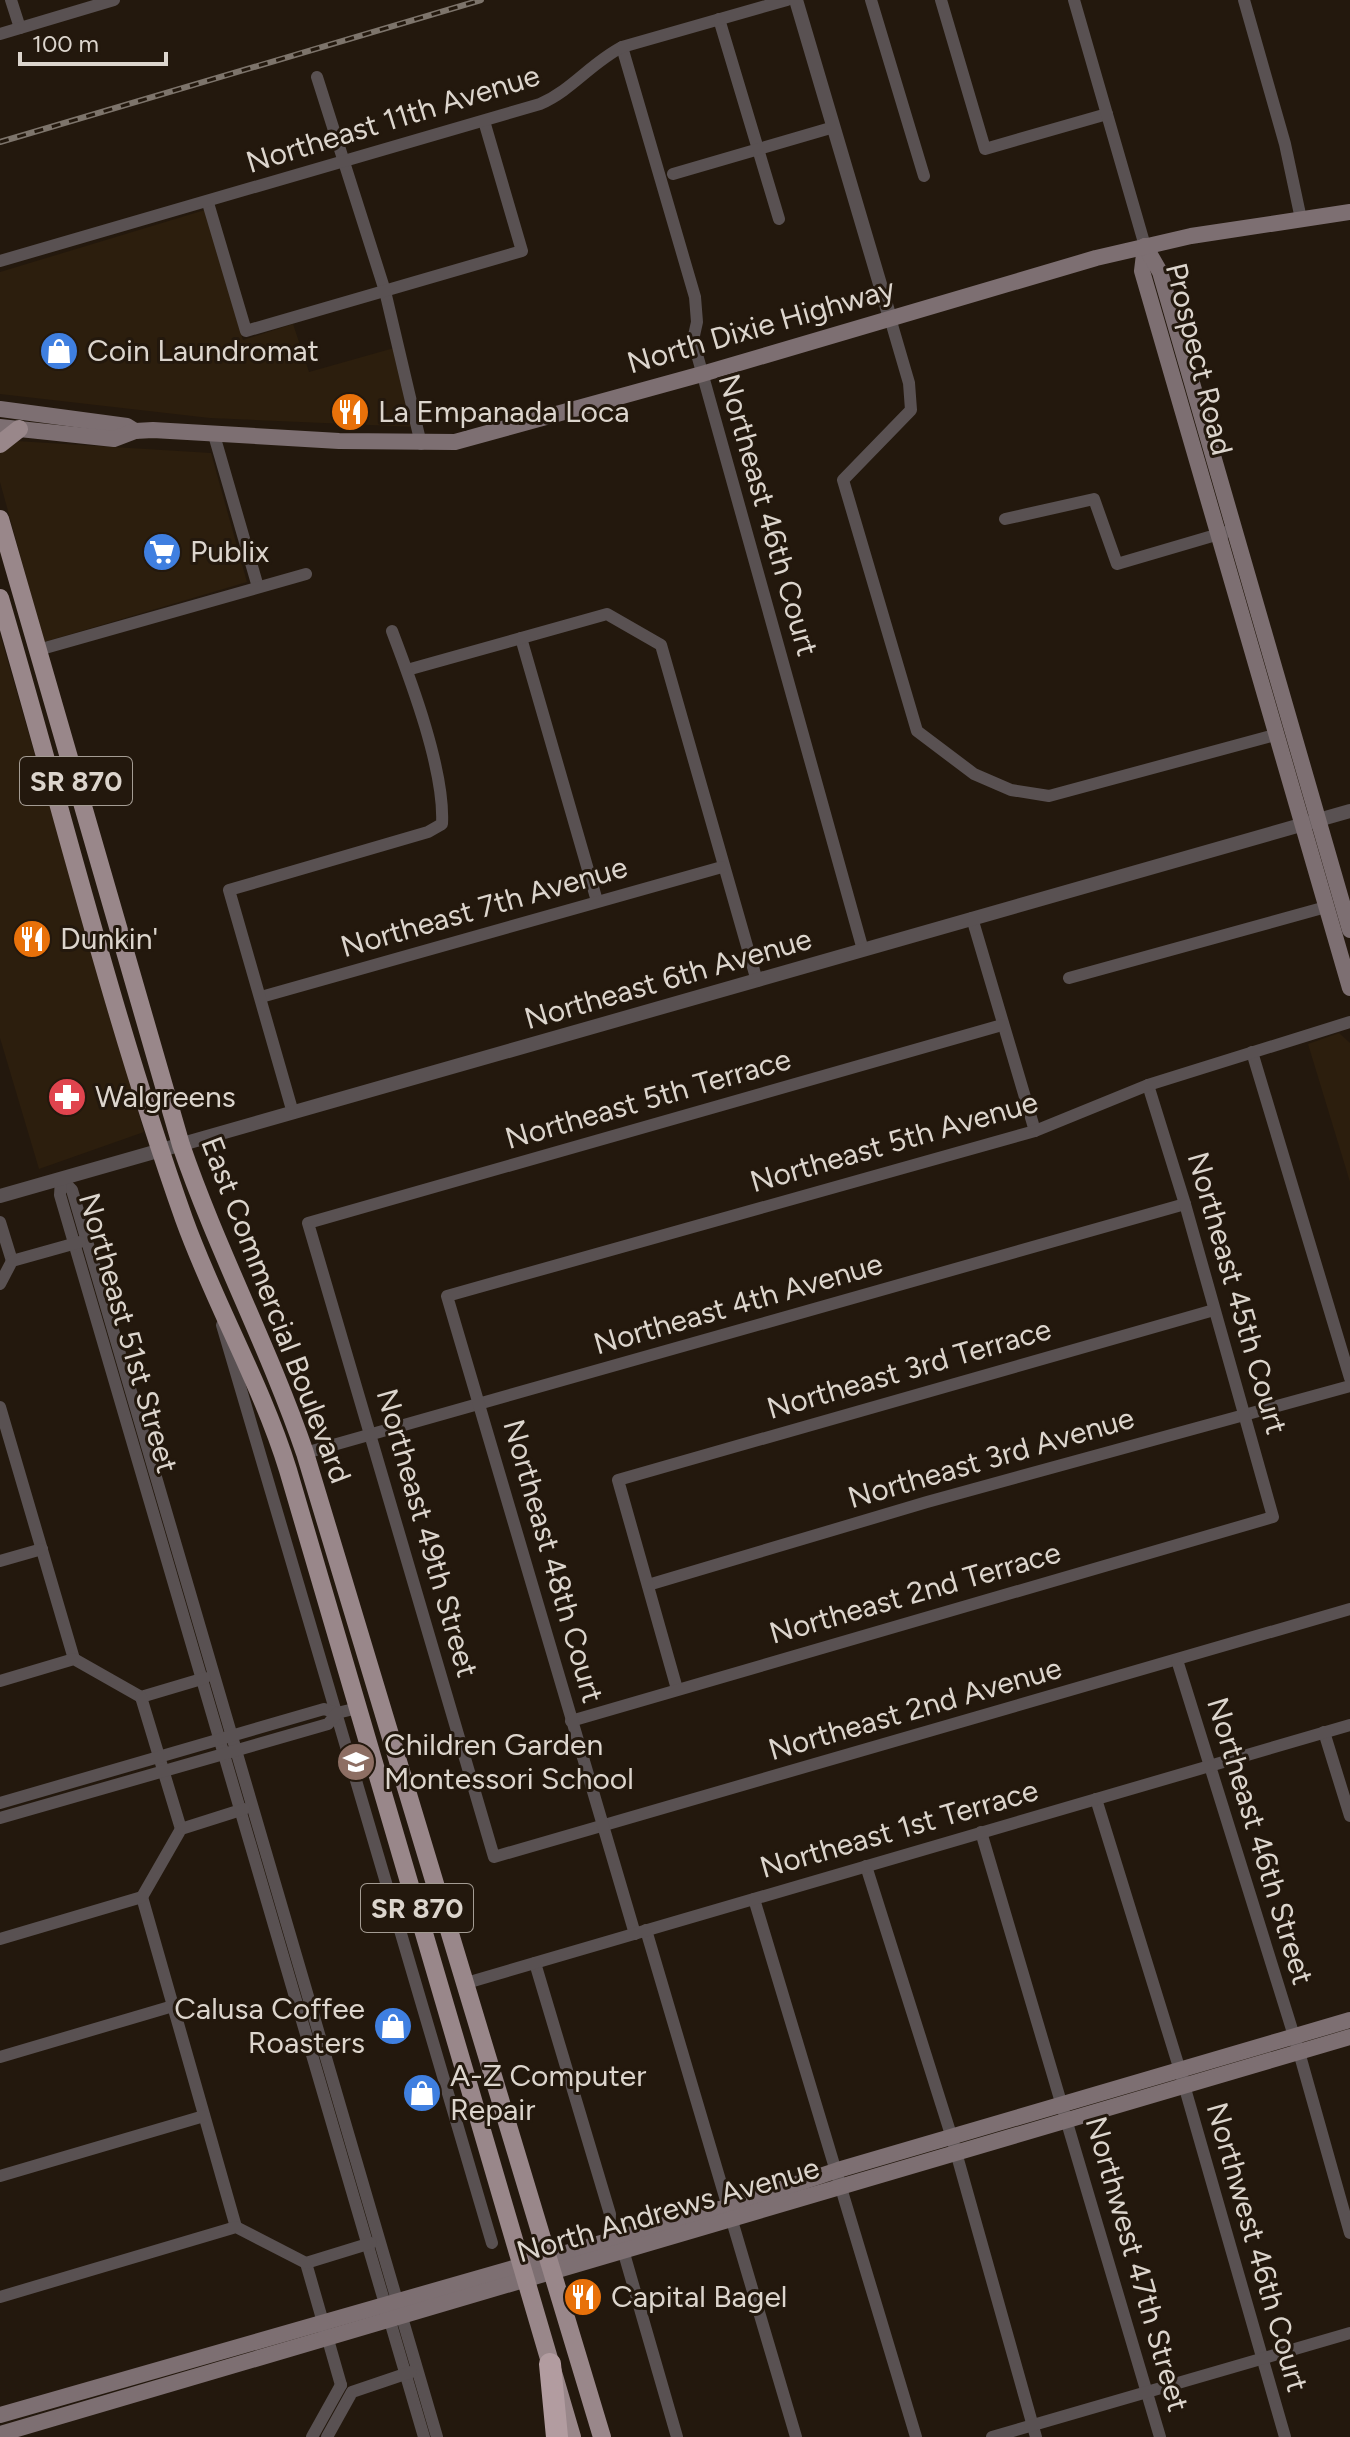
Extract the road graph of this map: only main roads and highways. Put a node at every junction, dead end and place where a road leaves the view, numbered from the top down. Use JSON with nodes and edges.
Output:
{"nodes":[{"id":1,"x":1350,"y":212,"type":"edge"},
{"id":2,"x":1145,"y":246,"type":"junction"},
{"id":3,"x":0,"y":409,"type":"edge"},
{"id":4,"x":0,"y":427,"type":"edge"},
{"id":5,"x":19,"y":429,"type":"junction"},
{"id":6,"x":135,"y":431,"type":"junction"},
{"id":7,"x":0,"y":444,"type":"edge"},
{"id":8,"x":0,"y":519,"type":"edge"},
{"id":9,"x":1225,"y":533,"type":"junction"},
{"id":10,"x":0,"y":598,"type":"edge"},
{"id":11,"x":15,"y":650,"type":"junction"},
{"id":12,"x":38,"y":650,"type":"junction"},
{"id":13,"x":62,"y":731,"type":"junction"},
{"id":14,"x":45,"y":754,"type":"junction"},
{"id":15,"x":1309,"y":823,"type":"junction"},
{"id":16,"x":97,"y":855,"type":"junction"},
{"id":17,"x":77,"y":862,"type":"junction"},
{"id":18,"x":1350,"y":930,"type":"edge"},
{"id":19,"x":131,"y":971,"type":"junction"},
{"id":20,"x":1350,"y":988,"type":"edge"},
{"id":21,"x":250,"y":1370,"type":"junction"},
{"id":22,"x":305,"y":1453,"type":"junction"},
{"id":23,"x":288,"y":1470,"type":"junction"},
{"id":24,"x":336,"y":1556,"type":"junction"},
{"id":25,"x":327,"y":1600,"type":"junction"},
{"id":26,"x":377,"y":1696,"type":"junction"},
{"id":27,"x":358,"y":1708,"type":"junction"},
{"id":28,"x":412,"y":1811,"type":"junction"},
{"id":29,"x":414,"y":1897,"type":"junction"},
{"id":30,"x":463,"y":1984,"type":"junction"},
{"id":31,"x":441,"y":1991,"type":"junction"},
{"id":32,"x":1350,"y":2020,"type":"edge"},
{"id":33,"x":1350,"y":2037,"type":"edge"},
{"id":34,"x":1296,"y":2045,"type":"junction"},
{"id":35,"x":487,"y":2062,"type":"junction"},
{"id":36,"x":954,"y":2146,"type":"junction"},
{"id":37,"x":730,"y":2213,"type":"junction"},
{"id":38,"x":552,"y":2264,"type":"junction"},
{"id":39,"x":523,"y":2273,"type":"junction"},
{"id":40,"x":550,"y":2364,"type":"junction"},
{"id":41,"x":0,"y":2415,"type":"edge"},
{"id":42,"x":0,"y":2434,"type":"edge"},
{"id":43,"x":557,"y":2437,"type":"edge"},
{"id":44,"x":572,"y":2437,"type":"edge"},
{"id":45,"x":602,"y":2437,"type":"edge"}],
"edges":[{"from":1,"to":2,"type":"main road","name":"North Dixie Highway"},
{"from":2,"to":6,"type":"main road","name":"North Dixie Highway"},
{"from":2,"to":9,"type":"main road","name":"Prospect Road"},
{"from":3,"to":6,"type":"main road","name":"North Dixie Highway"},
{"from":4,"to":5,"type":"main road","name":"North Dixie Highway"},
{"from":5,"to":6,"type":"main road","name":"North Dixie Highway"},
{"from":5,"to":7,"type":"main road"},
{"from":8,"to":12,"type":"main road","name":"East Commercial Boulevard","number":"SR 870"},
{"from":9,"to":15,"type":"main road","name":"Prospect Road"},
{"from":9,"to":15,"type":"main road","name":"Prospect Road"},
{"from":10,"to":11,"type":"main road","name":"East Commercial Boulevard","number":"SR 870"},
{"from":10,"to":12,"type":"main road"},
{"from":11,"to":13,"type":"main road"},
{"from":11,"to":14,"type":"main road","name":"East Commercial Boulevard","number":"SR 870"},
{"from":12,"to":13,"type":"main road","name":"East Commercial Boulevard","number":"SR 870"},
{"from":13,"to":16,"type":"main road","name":"East Commercial Boulevard","number":"SR 870"},
{"from":14,"to":16,"type":"main road"},
{"from":14,"to":17,"type":"main road","name":"East Commercial Boulevard","number":"SR 870"},
{"from":15,"to":18,"type":"main road","name":"Prospect Road"},
{"from":15,"to":20,"type":"main road","name":"Prospect Road"},
{"from":16,"to":19,"type":"main road","name":"East Commercial Boulevard","number":"SR 870"},
{"from":17,"to":19,"type":"main road"},
{"from":17,"to":21,"type":"main road","name":"East Commercial Boulevard","number":"SR 870"},
{"from":19,"to":22,"type":"main road","name":"East Commercial Boulevard","number":"SR 870"},
{"from":21,"to":22,"type":"main road"},
{"from":21,"to":23,"type":"main road","name":"East Commercial Boulevard","number":"SR 870"},
{"from":22,"to":24,"type":"main road","name":"East Commercial Boulevard","number":"SR 870"},
{"from":23,"to":24,"type":"main road"},
{"from":23,"to":25,"type":"main road","name":"East Commercial Boulevard","number":"SR 870"},
{"from":24,"to":26,"type":"main road","name":"East Commercial Boulevard","number":"SR 870"},
{"from":25,"to":26,"type":"main road"},
{"from":25,"to":27,"type":"main road","name":"East Commercial Boulevard","number":"SR 870"},
{"from":26,"to":28,"type":"main road","name":"East Commercial Boulevard","number":"SR 870"},
{"from":27,"to":28,"type":"main road"},
{"from":27,"to":29,"type":"main road","name":"East Commercial Boulevard","number":"SR 870"},
{"from":28,"to":30,"type":"main road","name":"East Commercial Boulevard","number":"SR 870"},
{"from":29,"to":30,"type":"main road"},
{"from":29,"to":31,"type":"main road","name":"East Commercial Boulevard","number":"SR 870"},
{"from":30,"to":35,"type":"main road","name":"East Commercial Boulevard","number":"SR 870"},
{"from":31,"to":35,"type":"main road"},
{"from":31,"to":39,"type":"main road","name":"East Commercial Boulevard","number":"SR 870"},
{"from":32,"to":34,"type":"main road","name":"North Andrews Avenue"},
{"from":33,"to":34,"type":"main road","name":"North Andrews Avenue"},
{"from":34,"to":36,"type":"main road","name":"North Andrews Avenue"},
{"from":35,"to":38,"type":"main road","name":"East Commercial Boulevard","number":"SR 870"},
{"from":36,"to":37,"type":"main road","name":"North Andrews Avenue"},
{"from":36,"to":37,"type":"main road","name":"North Andrews Avenue"},
{"from":37,"to":38,"type":"main road","name":"North Andrews Avenue"},
{"from":38,"to":39,"type":"main road","name":"North Andrews Avenue"},
{"from":38,"to":45,"type":"main road","number":"SR 870"},
{"from":39,"to":40,"type":"main road","number":"SR 870"},
{"from":39,"to":41,"type":"main road","name":"North Andrews Avenue"},
{"from":39,"to":42,"type":"main road","name":"North Andrews Avenue"},
{"from":40,"to":43,"type":"highway"},
{"from":40,"to":44,"type":"main road","number":"SR 870"}]}
